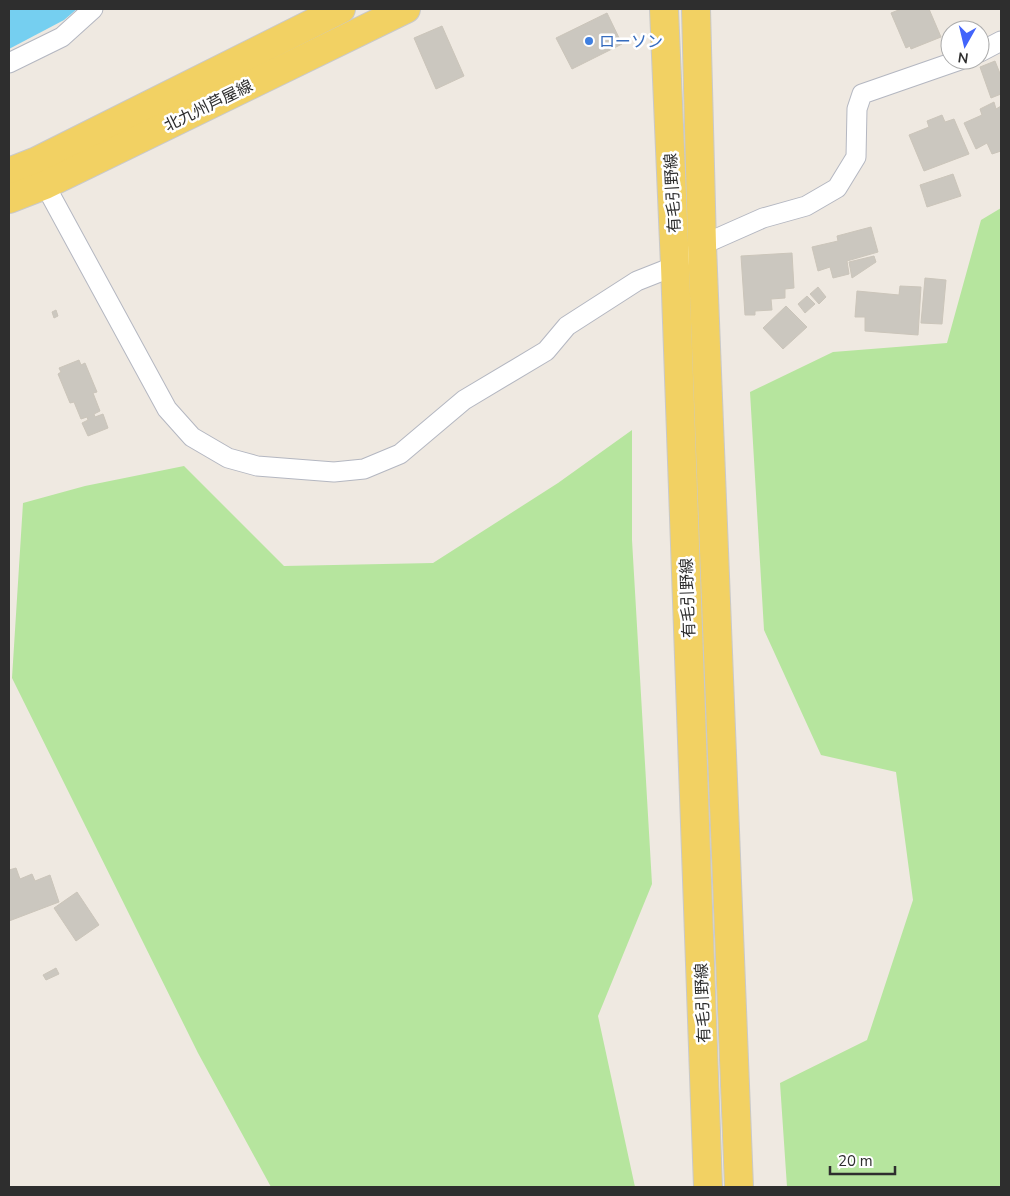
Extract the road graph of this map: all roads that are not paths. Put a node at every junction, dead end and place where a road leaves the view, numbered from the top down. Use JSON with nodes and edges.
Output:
{"nodes":[{"id":1,"x":93,"y":9,"type":"edge"},
{"id":2,"x":340,"y":9,"type":"edge"},
{"id":3,"x":406,"y":9,"type":"edge"},
{"id":4,"x":664,"y":9,"type":"edge"},
{"id":5,"x":696,"y":9,"type":"edge"},
{"id":6,"x":9,"y":63,"type":"edge"},
{"id":7,"x":940,"y":67,"type":"edge"},
{"id":8,"x":9,"y":172,"type":"edge"},
{"id":9,"x":44,"y":185,"type":"junction"},
{"id":10,"x":9,"y":199,"type":"edge"},
{"id":11,"x":702,"y":245,"type":"junction"},
{"id":12,"x":675,"y":266,"type":"junction"},
{"id":13,"x":708,"y":1187,"type":"edge"},
{"id":14,"x":739,"y":1187,"type":"edge"}],
"edges":[{"from":1,"to":6,"type":"street"},
{"from":2,"to":8,"type":"main road","name":"北九州芦屋線"},
{"from":3,"to":9,"type":"main road","name":"北九州芦屋線"},
{"from":4,"to":12,"type":"main road","name":"有毛引野線"},
{"from":5,"to":11,"type":"main road","name":"有毛引野線"},
{"from":7,"to":11,"type":"street"},
{"from":9,"to":10,"type":"main road","name":"北九州芦屋線"},
{"from":9,"to":12,"type":"street"},
{"from":11,"to":12,"type":"street"},
{"from":11,"to":14,"type":"main road","name":"有毛引野線"},
{"from":12,"to":13,"type":"main road","name":"有毛引野線"}]}
